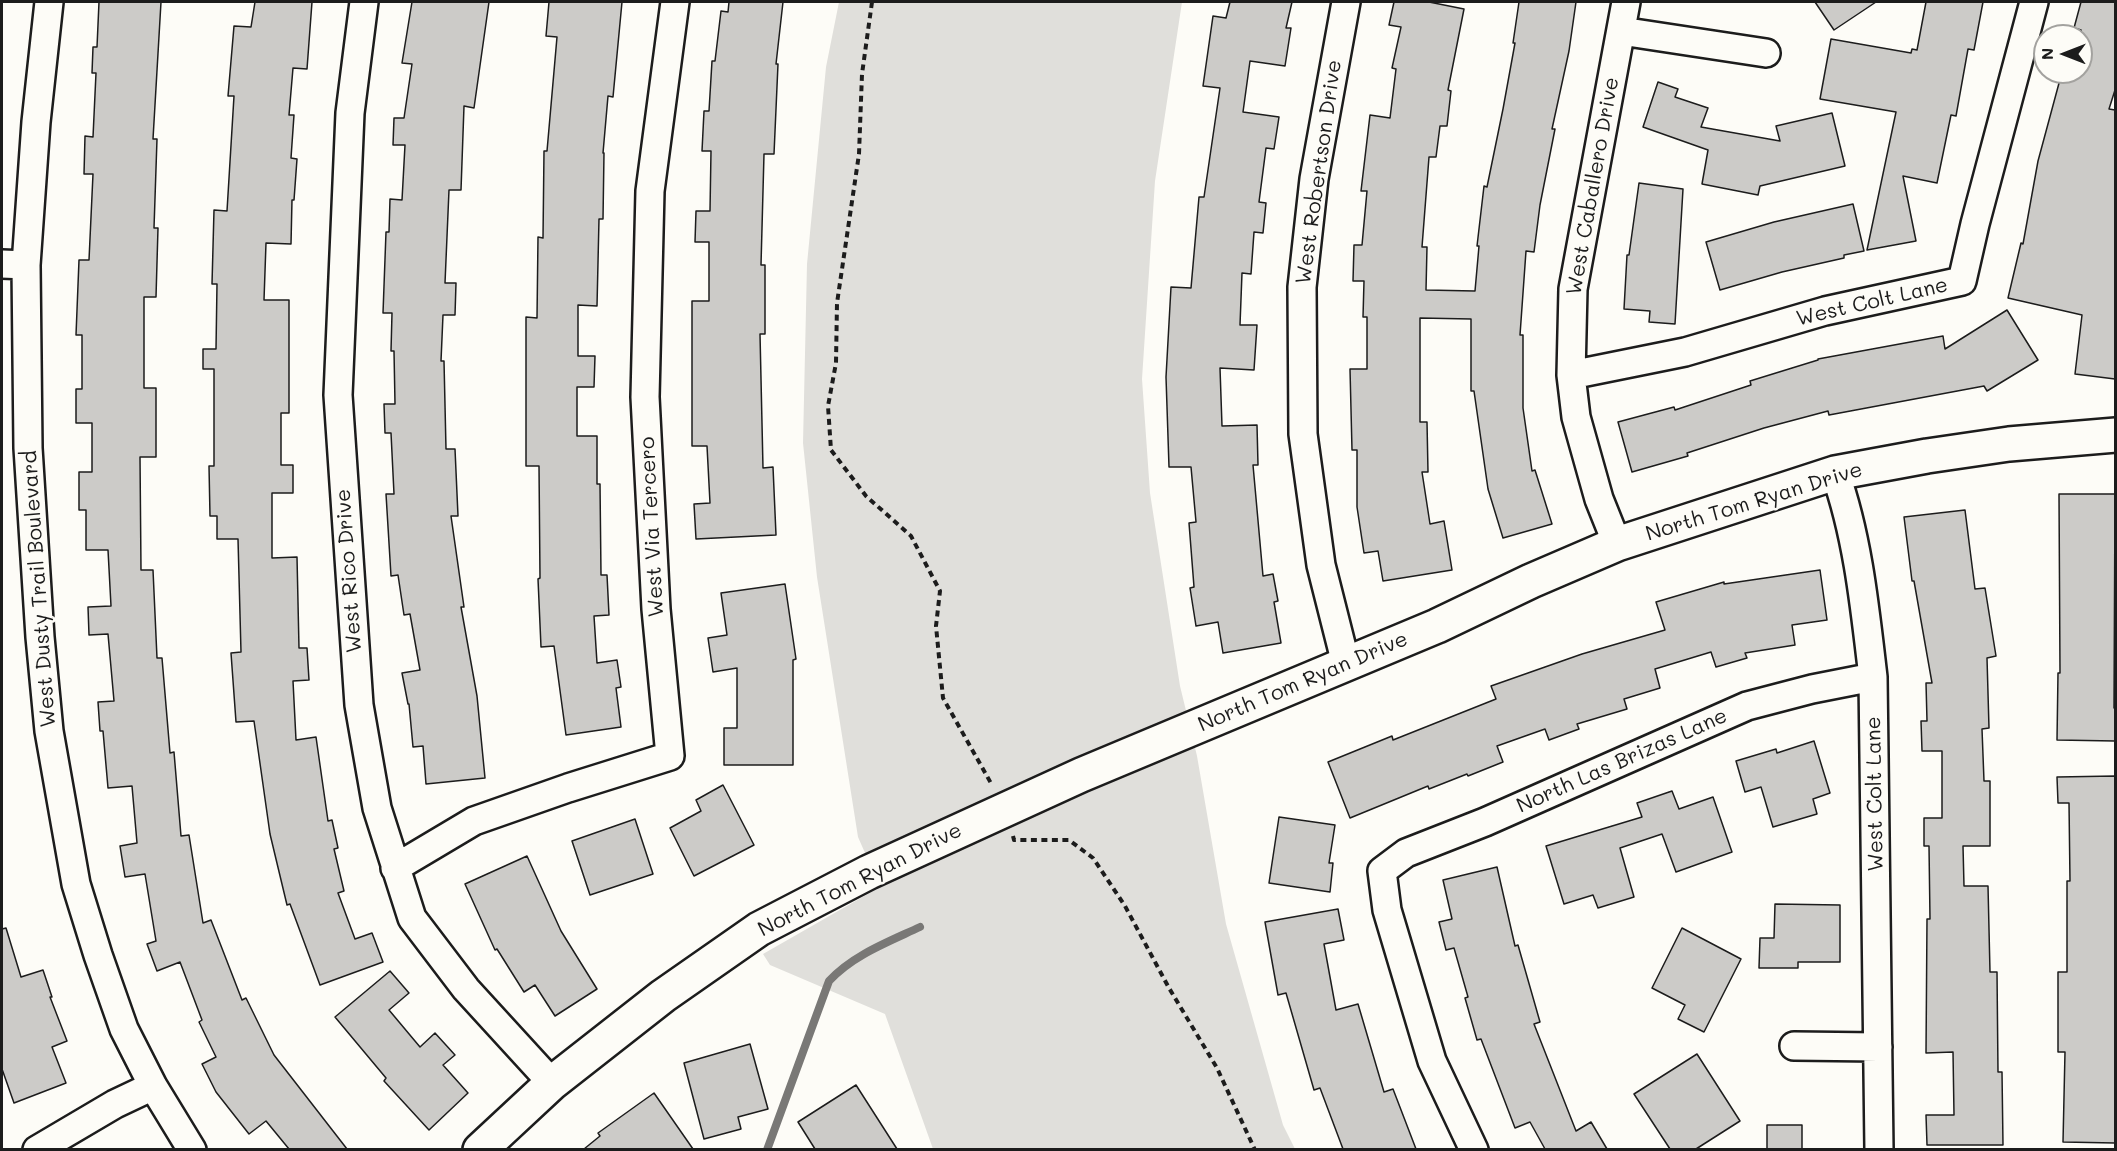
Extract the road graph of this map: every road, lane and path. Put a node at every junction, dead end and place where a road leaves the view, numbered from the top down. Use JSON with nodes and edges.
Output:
{"nodes":[{"id":1,"x":49,"y":2,"type":"edge"},
{"id":2,"x":364,"y":2,"type":"edge"},
{"id":3,"x":675,"y":2,"type":"edge"},
{"id":4,"x":872,"y":2,"type":"edge"},
{"id":5,"x":1346,"y":2,"type":"edge"},
{"id":6,"x":1626,"y":2,"type":"edge"},
{"id":7,"x":2034,"y":2,"type":"edge"},
{"id":8,"x":1621,"y":31,"type":"junction"},
{"id":9,"x":1766,"y":53,"type":"dead end"},
{"id":10,"x":14,"y":264,"type":"edge"},
{"id":11,"x":1571,"y":375,"type":"junction"},
{"id":12,"x":2115,"y":435,"type":"edge"},
{"id":13,"x":1835,"y":473,"type":"junction"},
{"id":14,"x":1617,"y":544,"type":"junction"},
{"id":15,"x":1346,"y":664,"type":"junction"},
{"id":16,"x":1873,"y":677,"type":"junction"},
{"id":17,"x":1004,"y":810,"type":"junction"},
{"id":18,"x":395,"y":868,"type":"junction"},
{"id":19,"x":1794,"y":1046,"type":"dead end"},
{"id":20,"x":1878,"y":1047,"type":"junction"},
{"id":21,"x":552,"y":1083,"type":"junction"},
{"id":22,"x":153,"y":1086,"type":"junction"},
{"id":23,"x":37,"y":1149,"type":"edge"},
{"id":24,"x":192,"y":1149,"type":"edge"},
{"id":25,"x":480,"y":1149,"type":"edge"},
{"id":26,"x":1255,"y":1149,"type":"edge"},
{"id":27,"x":1474,"y":1149,"type":"edge"},
{"id":28,"x":1879,"y":1149,"type":"edge"}],
"edges":[{"from":1,"to":10,"type":"street","name":"West Dusty Trail Boulevard"},
{"from":2,"to":18,"type":"street","name":"West Rico Drive"},
{"from":3,"to":18,"type":"street","name":"West Via Tercero"},
{"from":4,"to":17,"type":"path"},
{"from":5,"to":15,"type":"street","name":"West Robertson Drive"},
{"from":6,"to":8,"type":"street","name":"West Caballero Drive"},
{"from":7,"to":11,"type":"street","name":"West Colt Lane"},
{"from":8,"to":9,"type":"street"},
{"from":8,"to":11,"type":"street","name":"West Caballero Drive"},
{"from":10,"to":22,"type":"street","name":"West Dusty Trail Boulevard"},
{"from":11,"to":14,"type":"street","name":"West Caballero Drive"},
{"from":12,"to":13,"type":"street","name":"North Tom Ryan Drive"},
{"from":13,"to":14,"type":"street","name":"North Tom Ryan Drive"},
{"from":13,"to":16,"type":"street","name":"West Colt Lane"},
{"from":14,"to":15,"type":"street","name":"North Tom Ryan Drive"},
{"from":15,"to":17,"type":"street","name":"North Tom Ryan Drive"},
{"from":16,"to":20,"type":"street","name":"West Colt Lane"},
{"from":16,"to":27,"type":"street","name":"North Las Brizas Lane"},
{"from":17,"to":21,"type":"street","name":"North Tom Ryan Drive"},
{"from":17,"to":26,"type":"path"},
{"from":18,"to":21,"type":"street","name":"West Rico Drive"},
{"from":19,"to":20,"type":"street"},
{"from":20,"to":28,"type":"street","name":"West Colt Lane"},
{"from":21,"to":25,"type":"street","name":"North Tom Ryan Drive"},
{"from":22,"to":23,"type":"street"},
{"from":22,"to":24,"type":"street","name":"West Dusty Trail Boulevard"}]}
